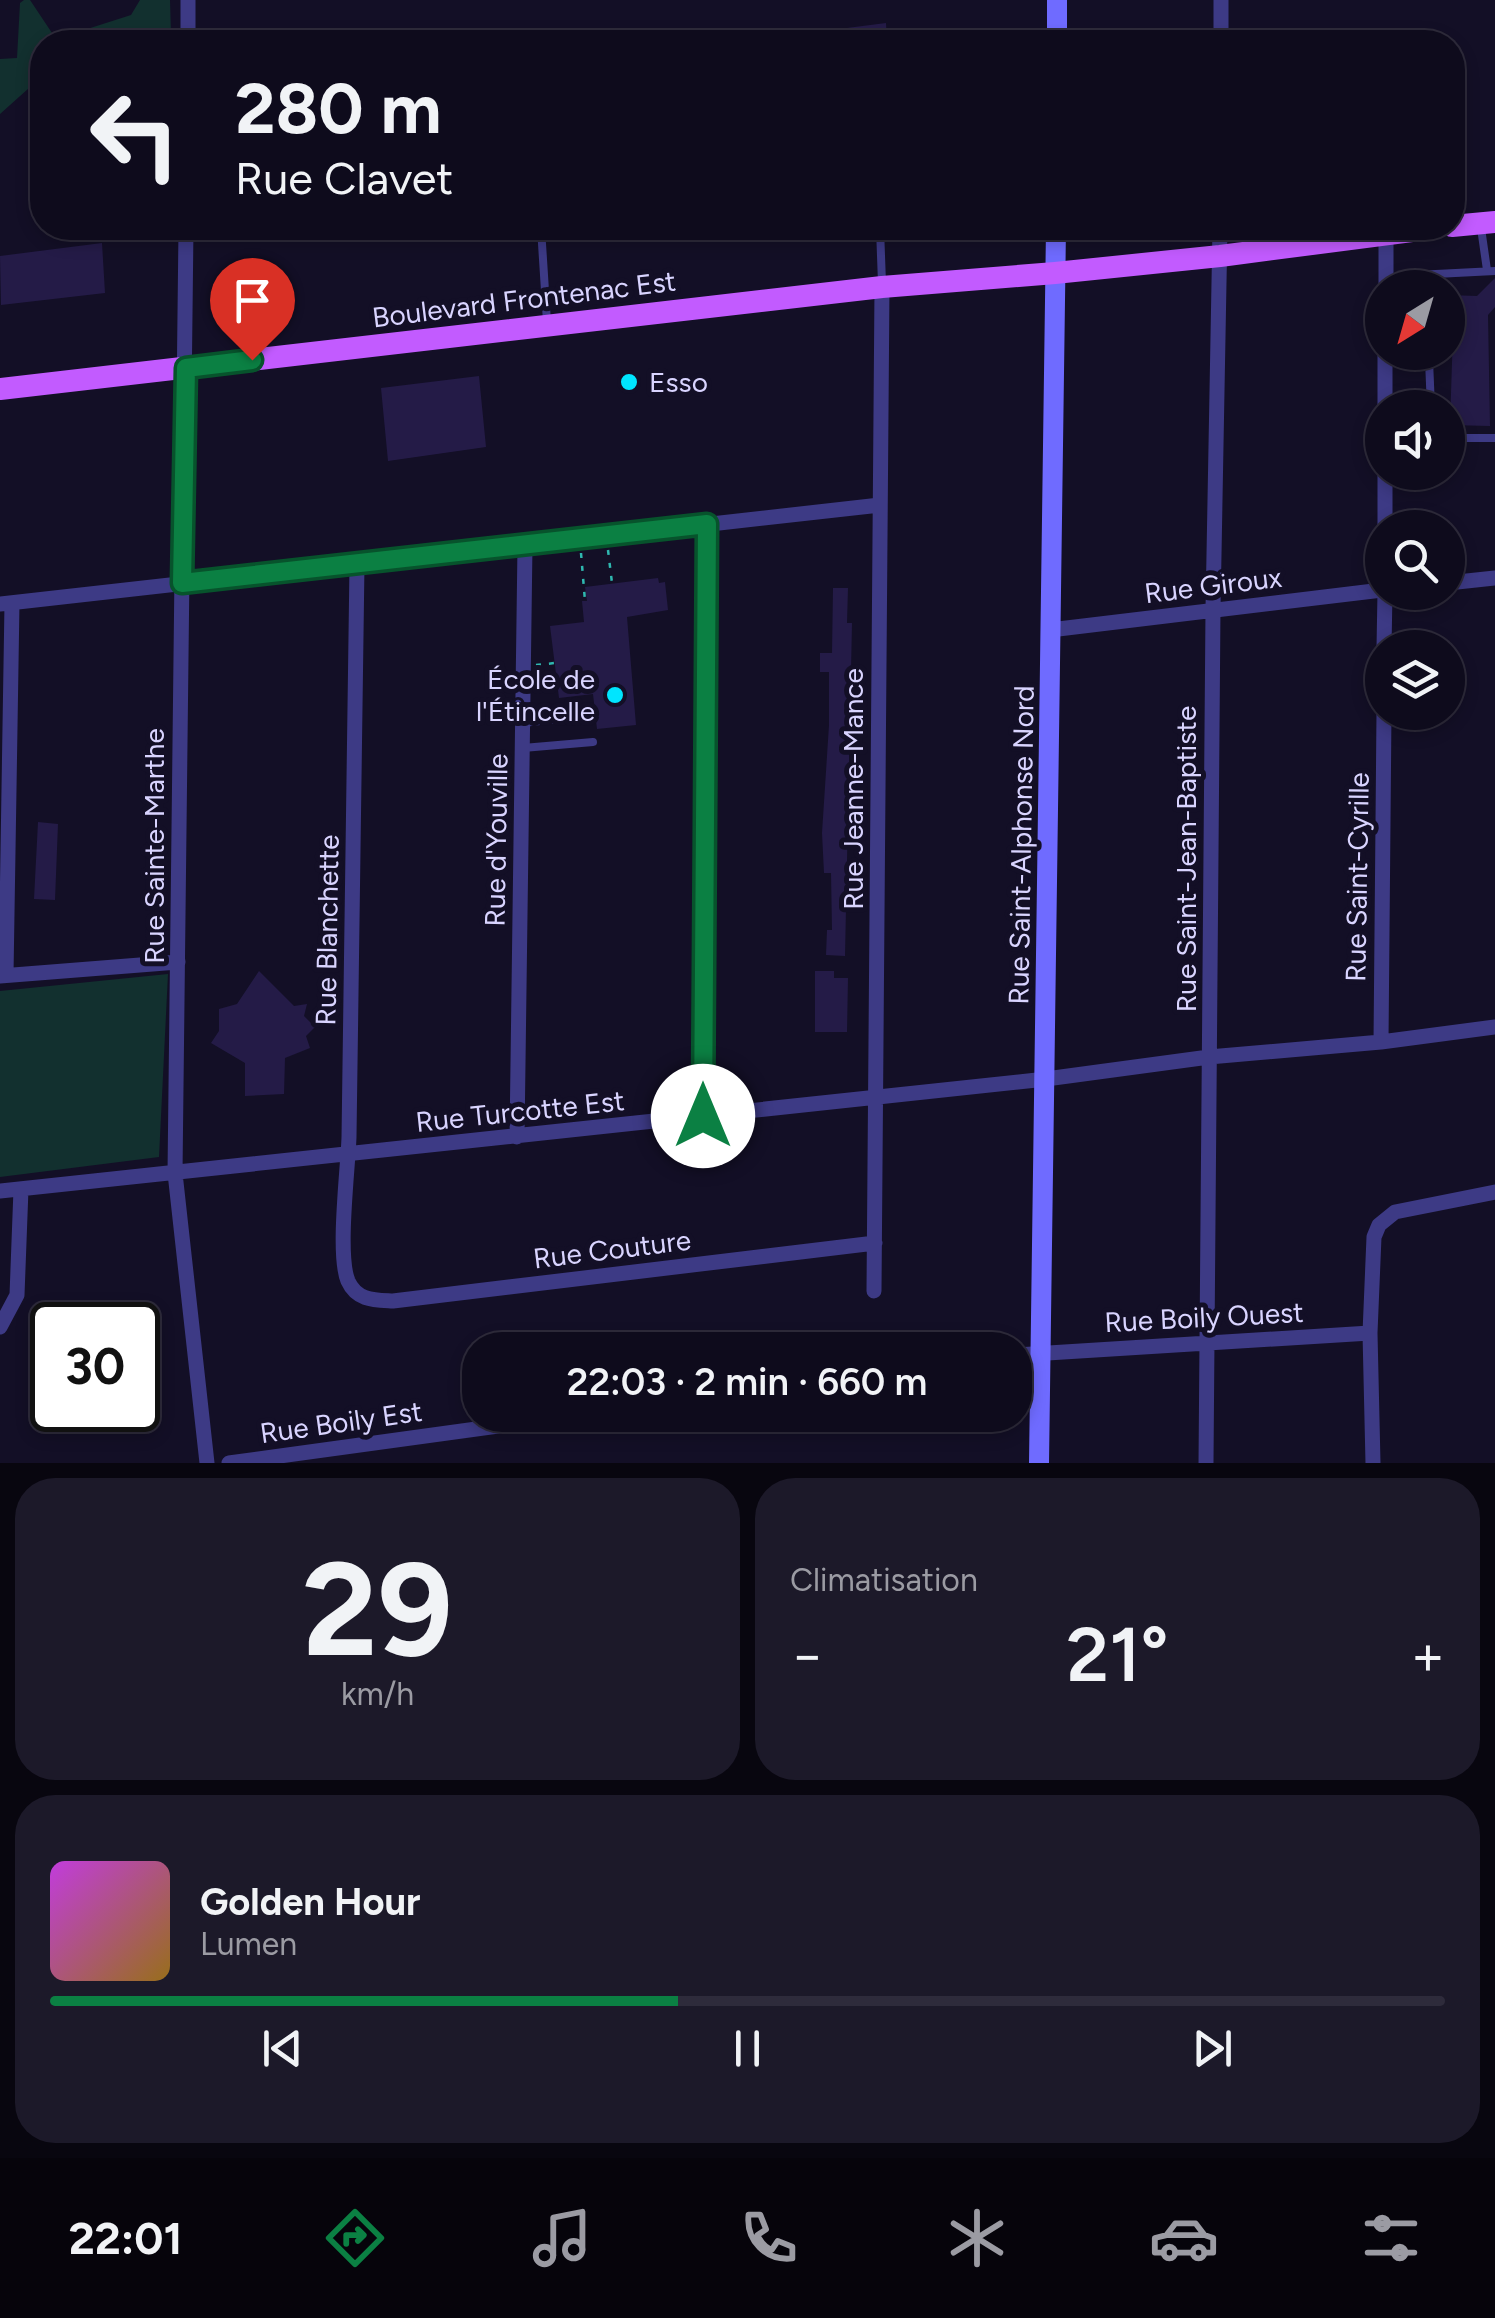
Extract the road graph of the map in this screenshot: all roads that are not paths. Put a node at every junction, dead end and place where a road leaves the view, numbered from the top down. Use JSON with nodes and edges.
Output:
{"nodes":[{"id":1,"x":188,"y":0,"type":"edge"},
{"id":2,"x":1057,"y":0,"type":"edge"},
{"id":3,"x":1221,"y":0,"type":"edge"},
{"id":4,"x":188,"y":30,"type":"edge"},
{"id":5,"x":1057,"y":30,"type":"edge"},
{"id":6,"x":1221,"y":30,"type":"edge"},
{"id":7,"x":1488,"y":222,"type":"edge"},
{"id":8,"x":186,"y":240,"type":"edge"},
{"id":9,"x":542,"y":240,"type":"edge"},
{"id":10,"x":880,"y":240,"type":"edge"},
{"id":11,"x":1056,"y":240,"type":"edge"},
{"id":12,"x":1220,"y":240,"type":"edge"},
{"id":13,"x":1331,"y":240,"type":"edge"},
{"id":14,"x":1386,"y":240,"type":"edge"},
{"id":15,"x":1220,"y":256,"type":"junction"},
{"id":16,"x":1386,"y":270,"type":"edge"},
{"id":17,"x":1491,"y":271,"type":"edge"},
{"id":18,"x":1465,"y":272,"type":"edge"},
{"id":19,"x":1055,"y":274,"type":"junction"},
{"id":20,"x":882,"y":287,"type":"junction"},
{"id":21,"x":547,"y":326,"type":"junction"},
{"id":22,"x":186,"y":368,"type":"junction"},
{"id":23,"x":0,"y":389,"type":"edge"},
{"id":24,"x":1465,"y":438,"type":"edge"},
{"id":25,"x":1495,"y":438,"type":"edge"},
{"id":26,"x":880,"y":505,"type":"junction"},
{"id":27,"x":707,"y":524,"type":"junction"},
{"id":28,"x":526,"y":545,"type":"junction"},
{"id":29,"x":357,"y":564,"type":"junction"},
{"id":30,"x":1495,"y":578,"type":"edge"},
{"id":31,"x":1465,"y":581,"type":"edge"},
{"id":32,"x":182,"y":583,"type":"junction"},
{"id":33,"x":1365,"y":593,"type":"edge"},
{"id":34,"x":6,"y":603,"type":"edge"},
{"id":35,"x":1213,"y":609,"type":"junction"},
{"id":36,"x":1050,"y":630,"type":"junction"},
{"id":37,"x":590,"y":714,"type":"dead end"},
{"id":38,"x":523,"y":723,"type":"junction"},
{"id":39,"x":1384,"y":730,"type":"edge"},
{"id":40,"x":593,"y":742,"type":"dead end"},
{"id":41,"x":522,"y":748,"type":"junction"},
{"id":42,"x":178,"y":962,"type":"junction"},
{"id":43,"x":3,"y":976,"type":"edge"},
{"id":44,"x":1495,"y":1027,"type":"edge"},
{"id":45,"x":1380,"y":1042,"type":"junction"},
{"id":46,"x":1210,"y":1057,"type":"junction"},
{"id":47,"x":1046,"y":1080,"type":"junction"},
{"id":48,"x":876,"y":1096,"type":"junction"},
{"id":49,"x":703,"y":1116,"type":"junction"},
{"id":50,"x":517,"y":1137,"type":"junction"},
{"id":51,"x":348,"y":1156,"type":"junction"},
{"id":52,"x":175,"y":1174,"type":"junction"},
{"id":53,"x":21,"y":1188,"type":"junction"},
{"id":54,"x":0,"y":1191,"type":"edge"},
{"id":55,"x":1495,"y":1192,"type":"edge"},
{"id":56,"x":875,"y":1242,"type":"junction"},
{"id":57,"x":874,"y":1291,"type":"dead end"},
{"id":58,"x":357,"y":1294,"type":"joint"},
{"id":59,"x":0,"y":1328,"type":"edge"},
{"id":60,"x":1370,"y":1333,"type":"junction"},
{"id":61,"x":1208,"y":1342,"type":"junction"},
{"id":62,"x":1040,"y":1352,"type":"junction"},
{"id":63,"x":1032,"y":1353,"type":"edge"},
{"id":64,"x":462,"y":1431,"type":"edge"},
{"id":65,"x":207,"y":1463,"type":"edge"},
{"id":66,"x":229,"y":1463,"type":"edge"},
{"id":67,"x":1040,"y":1463,"type":"edge"},
{"id":68,"x":1206,"y":1463,"type":"edge"},
{"id":69,"x":1373,"y":1463,"type":"edge"}],
"edges":[{"from":1,"to":4,"type":"street"},
{"from":2,"to":5,"type":"main road"},
{"from":3,"to":6,"type":"street"},
{"from":7,"to":17,"type":"lane"},
{"from":8,"to":22,"type":"street","name":"Rue Sainte-Marthe"},
{"from":9,"to":21,"type":"lane"},
{"from":10,"to":20,"type":"lane"},
{"from":11,"to":19,"type":"main road","name":"Rue Saint-Alphonse Nord"},
{"from":12,"to":15,"type":"street","name":"Rue Saint-Jean-Baptiste"},
{"from":13,"to":15,"type":"main road","name":"Boulevard Frontenac Est"},
{"from":14,"to":16,"type":"street"},
{"from":15,"to":19,"type":"main road","name":"Boulevard Frontenac Est"},
{"from":15,"to":35,"type":"street","name":"Rue Saint-Jean-Baptiste"},
{"from":17,"to":18,"type":"lane"},
{"from":19,"to":20,"type":"main road","name":"Boulevard Frontenac Est"},
{"from":19,"to":36,"type":"main road","name":"Rue Saint-Alphonse Nord"},
{"from":20,"to":21,"type":"main road","name":"Boulevard Frontenac Est"},
{"from":20,"to":26,"type":"street","name":"Rue Jeanne-Mance"},
{"from":21,"to":22,"type":"main road","name":"Boulevard Frontenac Est"},
{"from":22,"to":23,"type":"main road","name":"Boulevard Frontenac Est"},
{"from":22,"to":32,"type":"street","name":"Rue Sainte-Marthe"},
{"from":24,"to":25,"type":"lane"},
{"from":26,"to":27,"type":"street"},
{"from":26,"to":48,"type":"street","name":"Rue Jeanne-Mance"},
{"from":27,"to":28,"type":"street"},
{"from":27,"to":49,"type":"street"},
{"from":28,"to":29,"type":"street"},
{"from":28,"to":38,"type":"street","name":"Rue d'Youville"},
{"from":29,"to":32,"type":"street"},
{"from":29,"to":51,"type":"street","name":"Rue Blanchette"},
{"from":30,"to":31,"type":"street"},
{"from":32,"to":34,"type":"street"},
{"from":32,"to":42,"type":"street","name":"Rue Sainte-Marthe"},
{"from":33,"to":35,"type":"street","name":"Rue Giroux"},
{"from":34,"to":43,"type":"street"},
{"from":35,"to":36,"type":"street","name":"Rue Giroux"},
{"from":35,"to":46,"type":"street","name":"Rue Saint-Jean-Baptiste"},
{"from":36,"to":47,"type":"main road","name":"Rue Saint-Alphonse Nord"},
{"from":37,"to":38,"type":"lane"},
{"from":38,"to":41,"type":"street","name":"Rue d'Youville"},
{"from":39,"to":45,"type":"street","name":"Rue Saint-Cyrille"},
{"from":40,"to":41,"type":"lane"},
{"from":41,"to":50,"type":"street","name":"Rue d'Youville"},
{"from":42,"to":43,"type":"street"},
{"from":42,"to":52,"type":"street","name":"Rue Sainte-Marthe"},
{"from":44,"to":45,"type":"street","name":"Rue Turcotte Est"},
{"from":45,"to":46,"type":"street","name":"Rue Turcotte Est"},
{"from":46,"to":47,"type":"street","name":"Rue Turcotte Est"},
{"from":46,"to":61,"type":"street","name":"Rue Saint-Jean-Baptiste"},
{"from":47,"to":48,"type":"street","name":"Rue Turcotte Est"},
{"from":47,"to":62,"type":"main road","name":"Rue Saint-Alphonse Nord"},
{"from":48,"to":49,"type":"street","name":"Rue Turcotte Est"},
{"from":48,"to":56,"type":"street","name":"Rue Jeanne-Mance"},
{"from":49,"to":50,"type":"street","name":"Rue Turcotte Est"},
{"from":50,"to":51,"type":"street","name":"Rue Turcotte Est"},
{"from":51,"to":52,"type":"street","name":"Rue Turcotte Est"},
{"from":51,"to":58,"type":"street","name":"Rue Blanchette"},
{"from":52,"to":53,"type":"street","name":"Rue Turcotte Est"},
{"from":52,"to":65,"type":"street","name":"Rue Sainte-Marthe"},
{"from":53,"to":54,"type":"street","name":"Rue Turcotte Est"},
{"from":53,"to":59,"type":"street"},
{"from":55,"to":60,"type":"street"},
{"from":56,"to":57,"type":"street","name":"Rue Jeanne-Mance"},
{"from":56,"to":58,"type":"street","name":"Rue Couture"},
{"from":60,"to":61,"type":"street","name":"Rue Boily Ouest"},
{"from":60,"to":69,"type":"street"},
{"from":61,"to":62,"type":"street","name":"Rue Boily Ouest"},
{"from":61,"to":68,"type":"street","name":"Rue Saint-Jean-Baptiste"},
{"from":62,"to":63,"type":"street"},
{"from":62,"to":67,"type":"main road","name":"Rue Saint-Alphonse Nord"},
{"from":64,"to":66,"type":"street","name":"Rue Boily Est"}]}
